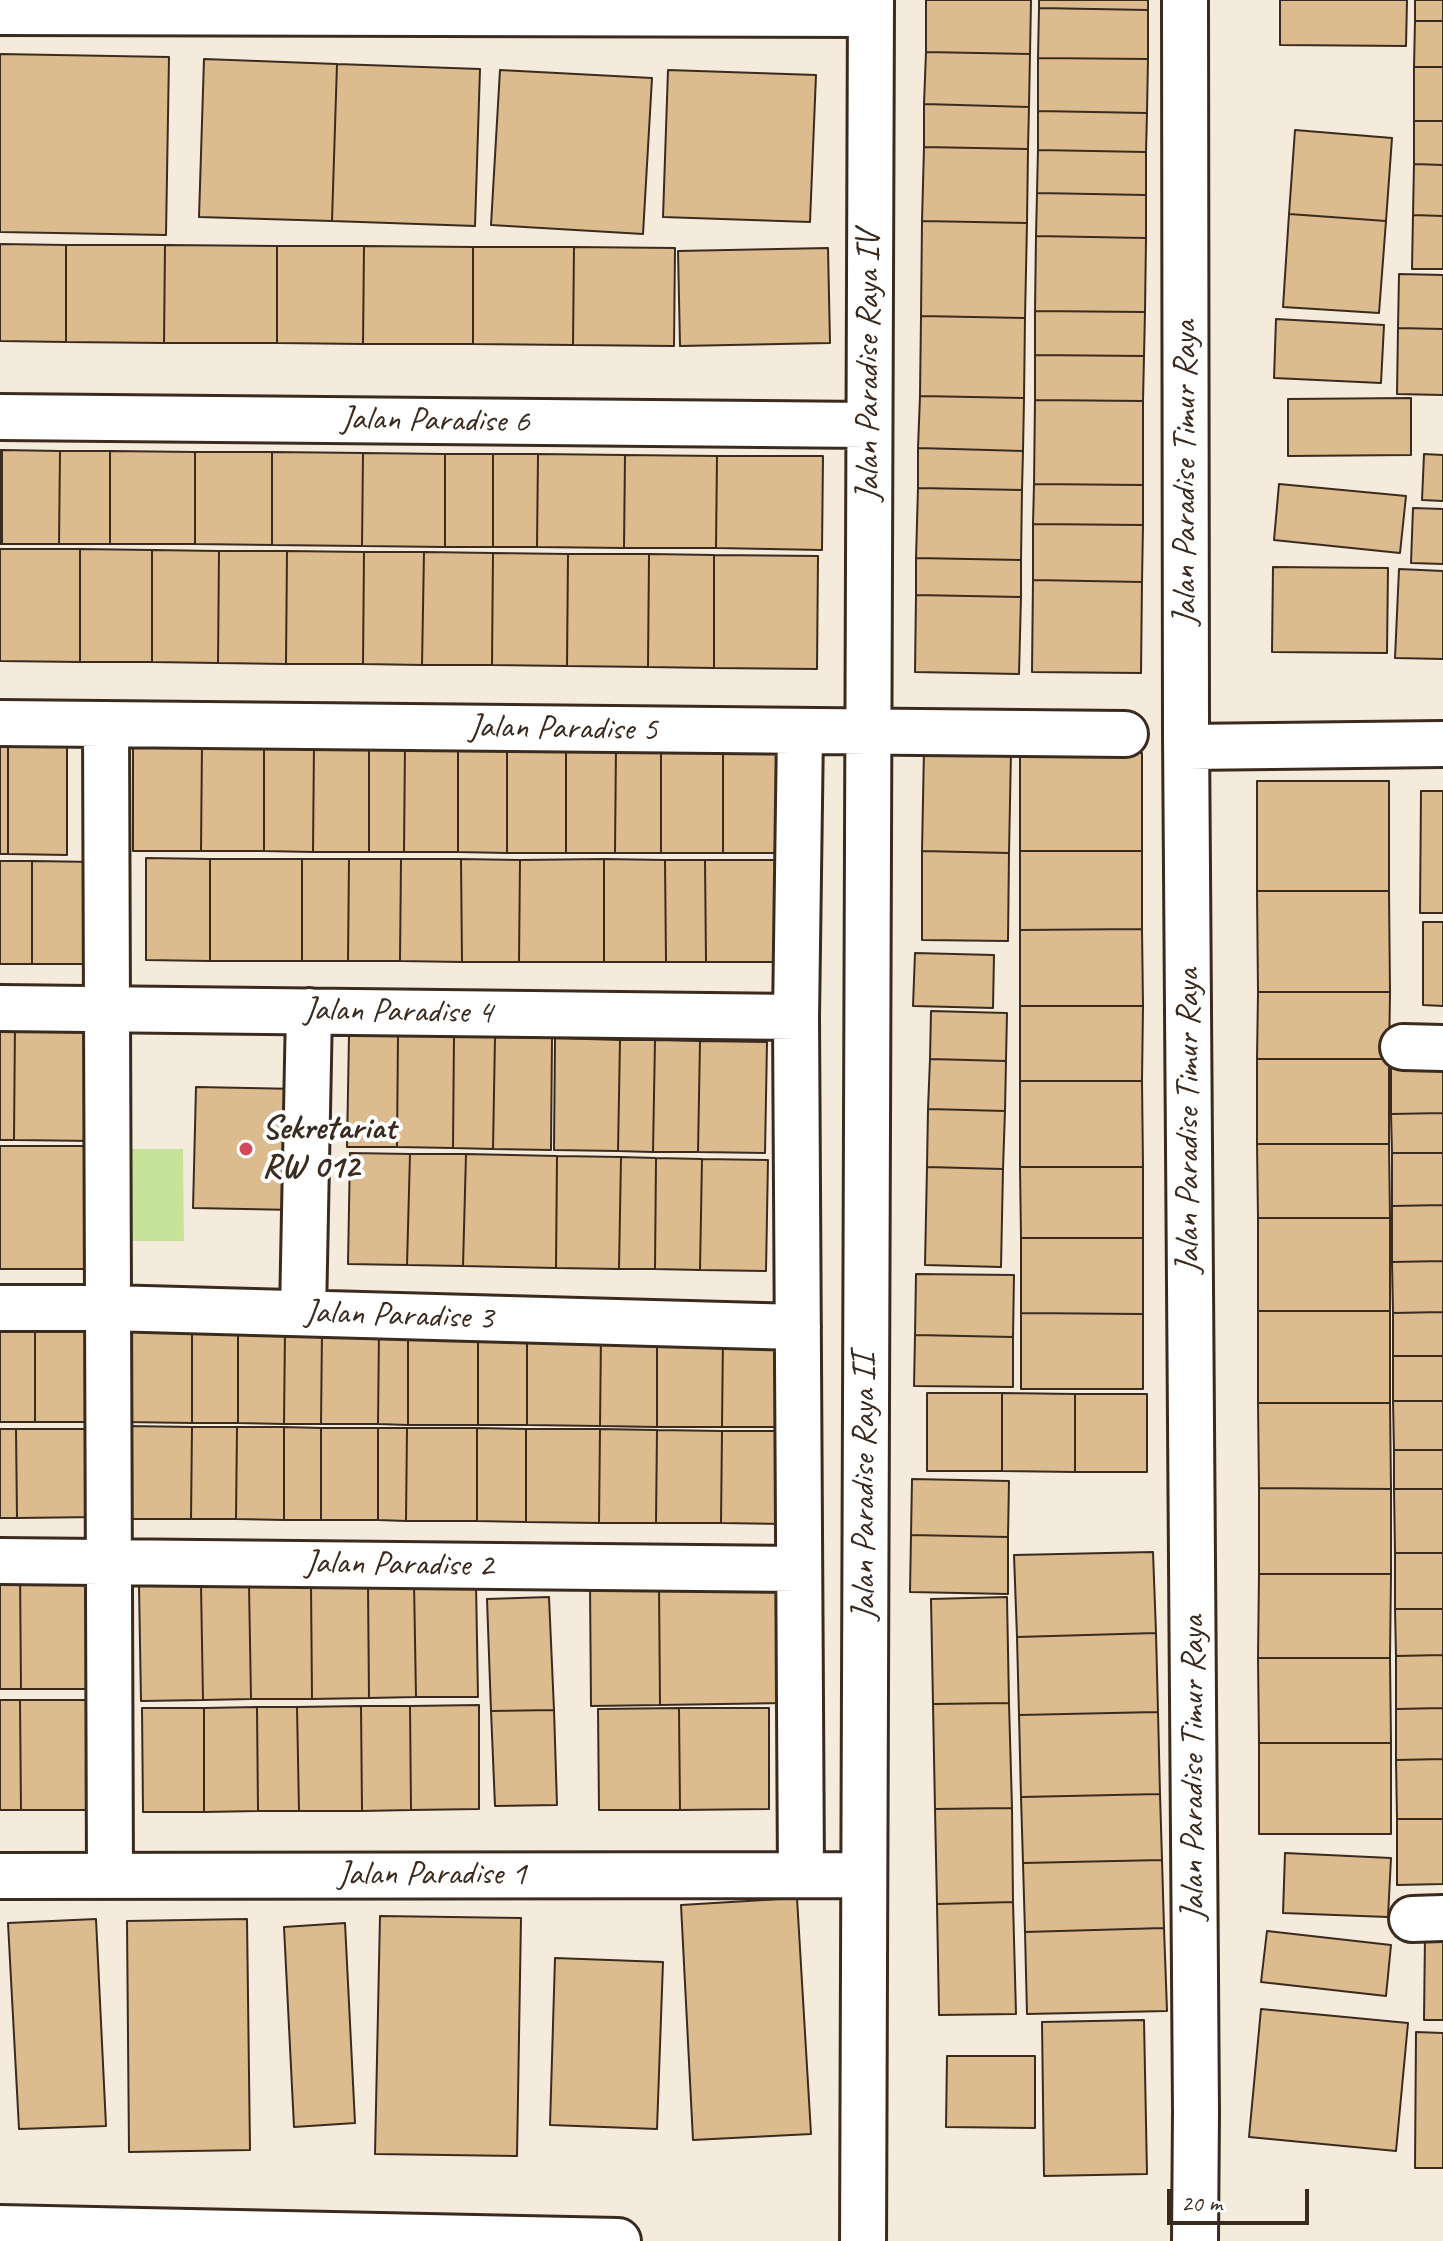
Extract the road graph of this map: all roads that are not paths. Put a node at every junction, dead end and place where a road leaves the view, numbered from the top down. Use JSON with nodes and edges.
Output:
{"nodes":[{"id":1,"x":1185,"y":0,"type":"edge"},
{"id":2,"x":871,"y":7,"type":"edge"},
{"id":3,"x":0,"y":12,"type":"edge"},
{"id":4,"x":0,"y":417,"type":"edge"},
{"id":5,"x":869,"y":425,"type":"junction"},
{"id":6,"x":0,"y":723,"type":"edge"},
{"id":7,"x":106,"y":724,"type":"junction"},
{"id":8,"x":800,"y":731,"type":"junction"},
{"id":9,"x":868,"y":732,"type":"junction"},
{"id":10,"x":1125,"y":734,"type":"dead end"},
{"id":11,"x":1443,"y":744,"type":"edge"},
{"id":12,"x":1187,"y":747,"type":"junction"},
{"id":13,"x":0,"y":1008,"type":"edge"},
{"id":14,"x":108,"y":1009,"type":"junction"},
{"id":15,"x":309,"y":1011,"type":"junction"},
{"id":16,"x":796,"y":1017,"type":"junction"},
{"id":17,"x":0,"y":1308,"type":"edge"},
{"id":18,"x":109,"y":1308,"type":"junction"},
{"id":19,"x":303,"y":1313,"type":"junction"},
{"id":20,"x":798,"y":1327,"type":"junction"},
{"id":21,"x":0,"y":1561,"type":"edge"},
{"id":22,"x":110,"y":1562,"type":"junction"},
{"id":23,"x":798,"y":1569,"type":"junction"},
{"id":24,"x":110,"y":1875,"type":"junction"},
{"id":25,"x":801,"y":1875,"type":"junction"},
{"id":26,"x":864,"y":1875,"type":"junction"},
{"id":27,"x":0,"y":1876,"type":"edge"},
{"id":28,"x":0,"y":2228,"type":"edge"},
{"id":29,"x":618,"y":2241,"type":"edge"},
{"id":30,"x":863,"y":2241,"type":"edge"},
{"id":31,"x":1195,"y":2241,"type":"edge"}],
"edges":[{"from":1,"to":12,"type":"street","name":"Jalan Paradise Timur Raya"},
{"from":2,"to":3,"type":"street"},
{"from":2,"to":5,"type":"street","name":"Jalan Paradise Raya IV"},
{"from":4,"to":5,"type":"street","name":"Jalan Paradise 6"},
{"from":5,"to":9,"type":"street","name":"Jalan Paradise Raya IV"},
{"from":6,"to":7,"type":"street","name":"Jalan Paradise 5"},
{"from":7,"to":8,"type":"street","name":"Jalan Paradise 5"},
{"from":7,"to":14,"type":"street"},
{"from":8,"to":9,"type":"street","name":"Jalan Paradise 5"},
{"from":8,"to":16,"type":"street","name":"Jalan Paradise Raya II"},
{"from":9,"to":10,"type":"street","name":"Jalan Paradise 5"},
{"from":9,"to":26,"type":"street","name":"Jalan Paradise Raya II"},
{"from":11,"to":12,"type":"street"},
{"from":12,"to":31,"type":"street","name":"Jalan Paradise Timur Raya"},
{"from":13,"to":14,"type":"street","name":"Jalan Paradise 4"},
{"from":14,"to":15,"type":"street","name":"Jalan Paradise 4"},
{"from":14,"to":18,"type":"street"},
{"from":15,"to":16,"type":"street","name":"Jalan Paradise 4"},
{"from":15,"to":19,"type":"street"},
{"from":16,"to":20,"type":"street","name":"Jalan Paradise Raya II"},
{"from":17,"to":18,"type":"street","name":"Jalan Paradise 3"},
{"from":18,"to":19,"type":"street","name":"Jalan Paradise 3"},
{"from":18,"to":22,"type":"street"},
{"from":19,"to":20,"type":"street","name":"Jalan Paradise 3"},
{"from":20,"to":23,"type":"street","name":"Jalan Paradise Raya II"},
{"from":21,"to":22,"type":"street","name":"Jalan Paradise 2"},
{"from":22,"to":23,"type":"street","name":"Jalan Paradise 2"},
{"from":22,"to":24,"type":"street"},
{"from":23,"to":25,"type":"street","name":"Jalan Paradise Raya II"},
{"from":24,"to":25,"type":"street","name":"Jalan Paradise 1"},
{"from":24,"to":27,"type":"street","name":"Jalan Paradise 1"},
{"from":25,"to":26,"type":"street","name":"Jalan Paradise 1"},
{"from":26,"to":30,"type":"street","name":"Jalan Paradise Raya II"},
{"from":28,"to":29,"type":"street"}]}
